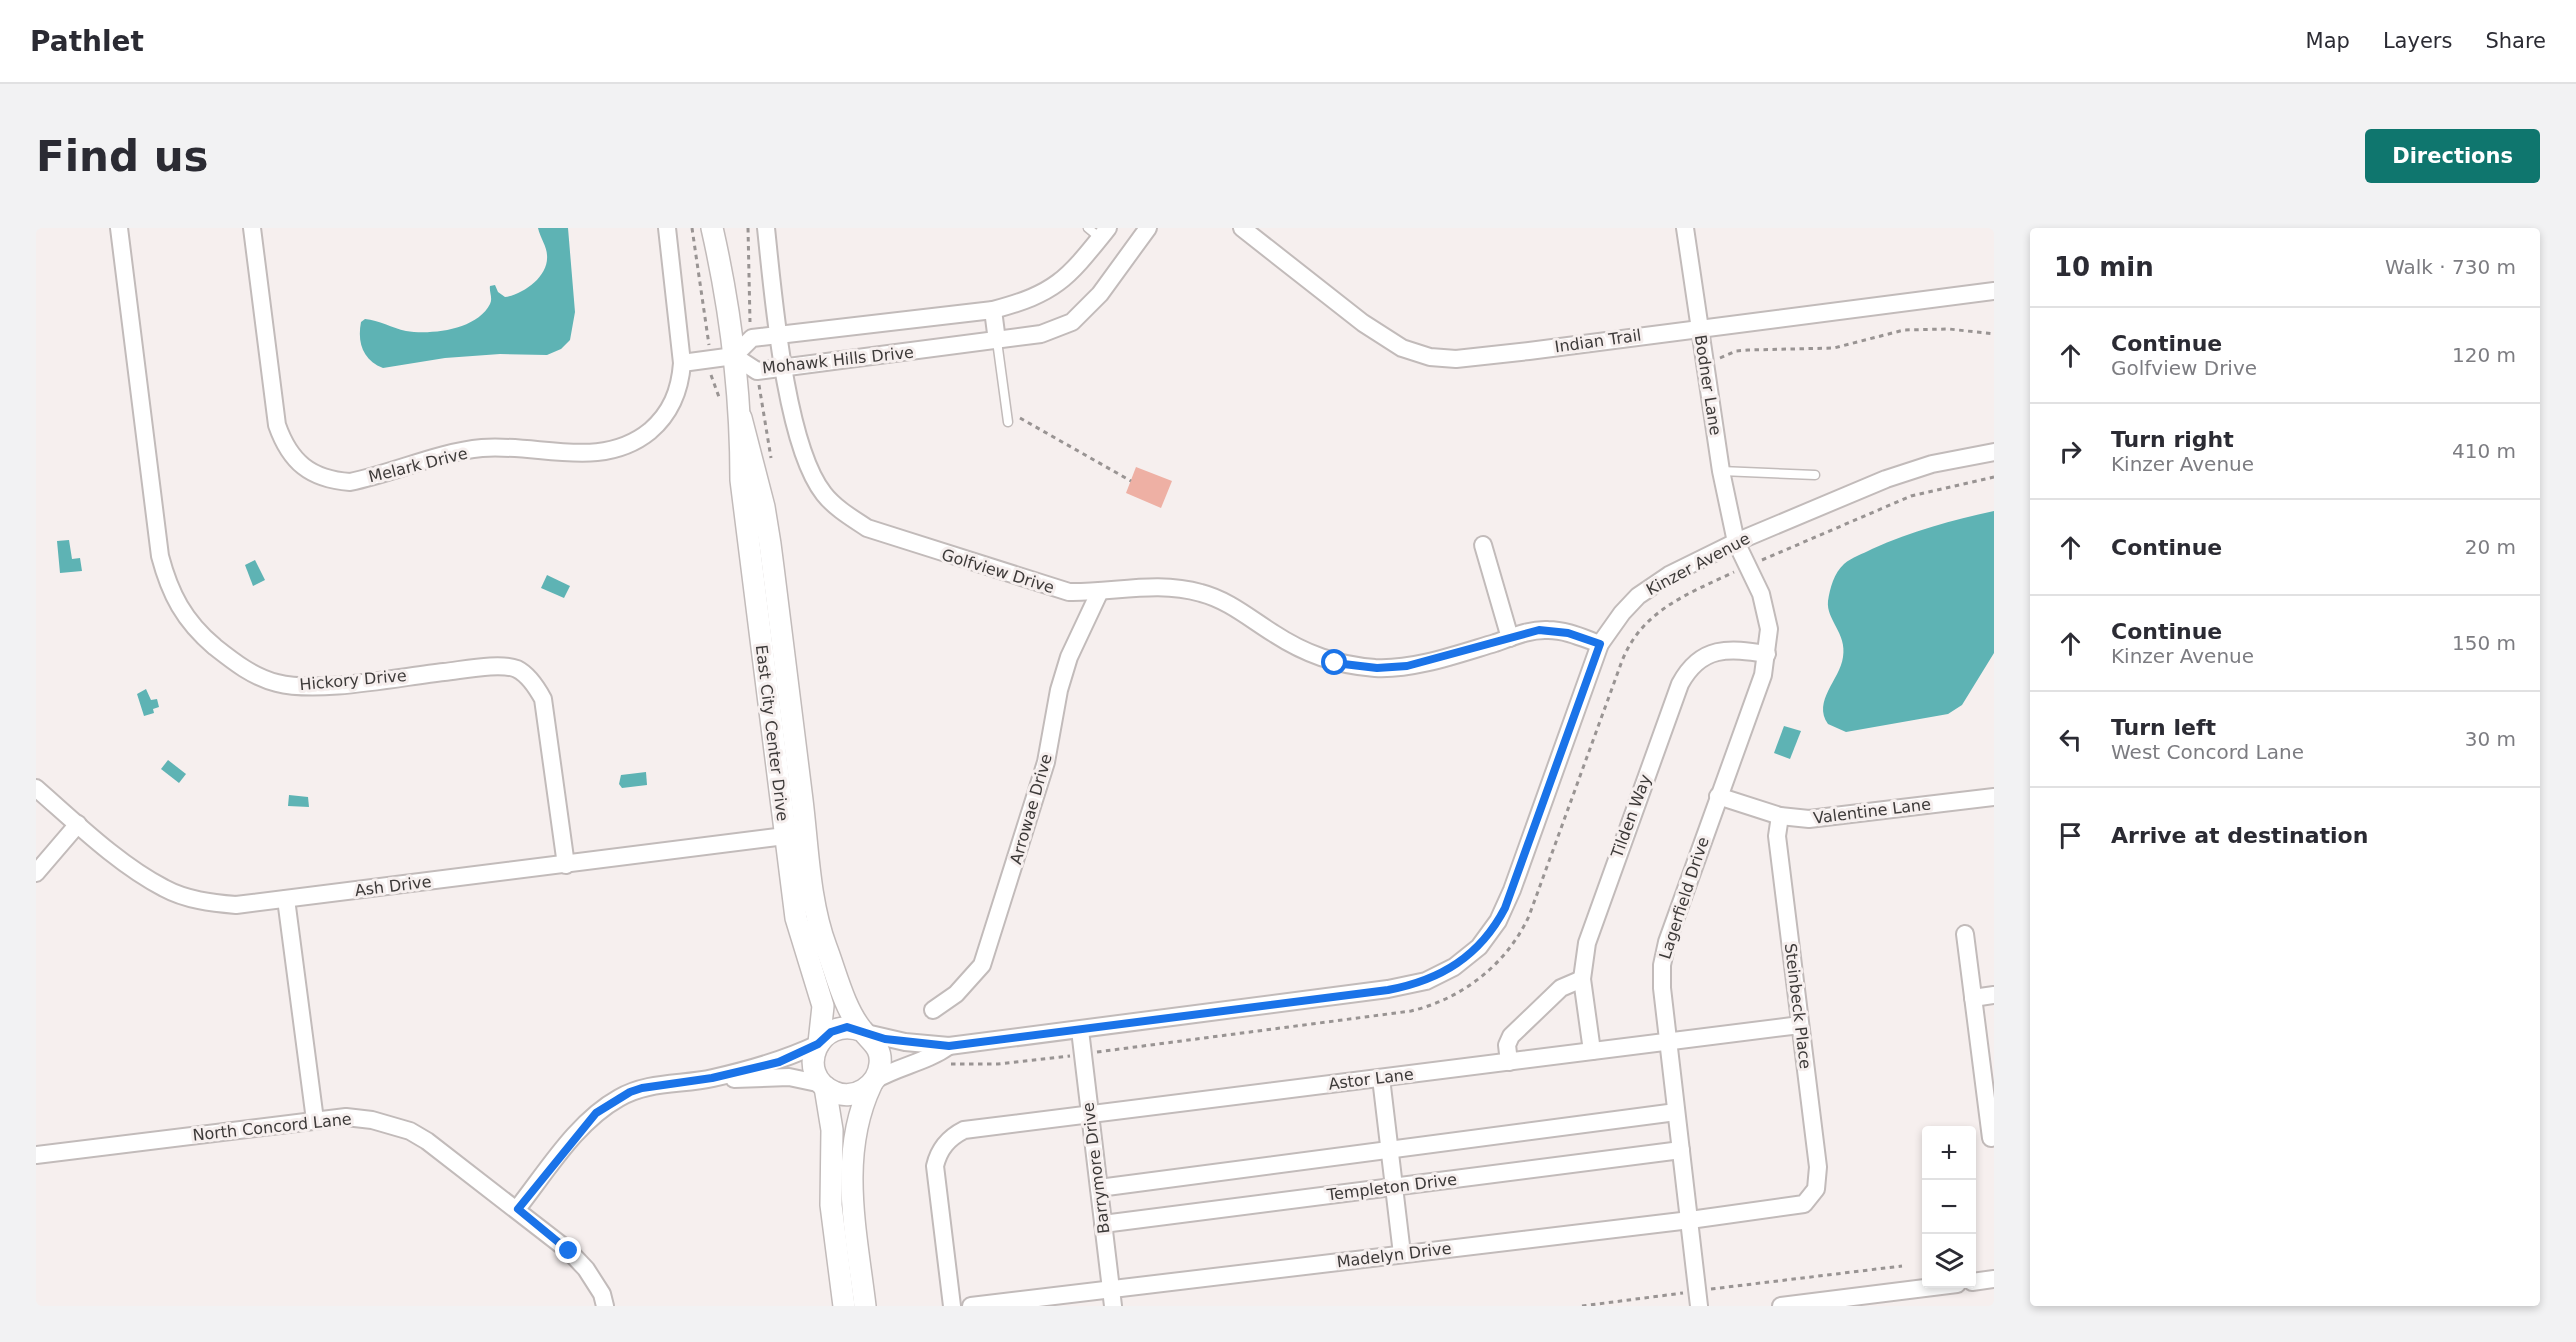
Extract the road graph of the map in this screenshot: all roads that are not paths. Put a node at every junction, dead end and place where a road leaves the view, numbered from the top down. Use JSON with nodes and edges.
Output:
{"nodes":[{"id":1,"x":119,"y":228,"type":"edge"},
{"id":2,"x":252,"y":228,"type":"edge"},
{"id":3,"x":667,"y":228,"type":"edge"},
{"id":4,"x":712,"y":228,"type":"edge"},
{"id":5,"x":728,"y":228,"type":"edge"},
{"id":6,"x":766,"y":228,"type":"edge"},
{"id":7,"x":1148,"y":228,"type":"edge"},
{"id":8,"x":1242,"y":228,"type":"edge"},
{"id":9,"x":1685,"y":228,"type":"edge"},
{"id":10,"x":1099,"y":231,"type":"edge"},
{"id":11,"x":726,"y":291,"type":"junction"},
{"id":12,"x":1994,"y":291,"type":"edge"},
{"id":13,"x":993,"y":310,"type":"junction"},
{"id":14,"x":1699,"y":327,"type":"junction"},
{"id":15,"x":997,"y":341,"type":"junction"},
{"id":16,"x":780,"y":342,"type":"junction"},
{"id":17,"x":734,"y":356,"type":"junction"},
{"id":18,"x":682,"y":363,"type":"junction"},
{"id":19,"x":784,"y":367,"type":"junction"},
{"id":20,"x":741,"y":418,"type":"junction"},
{"id":21,"x":1008,"y":422,"type":"dead end"},
{"id":22,"x":1994,"y":452,"type":"edge"},
{"id":23,"x":1721,"y":471,"type":"junction"},
{"id":24,"x":1815,"y":476,"type":"dead end"},
{"id":25,"x":1736,"y":542,"type":"junction"},
{"id":26,"x":1483,"y":546,"type":"dead end"},
{"id":27,"x":1100,"y":591,"type":"junction"},
{"id":28,"x":1510,"y":638,"type":"junction"},
{"id":29,"x":1600,"y":644,"type":"junction"},
{"id":30,"x":1767,"y":654,"type":"junction"},
{"id":31,"x":36,"y":788,"type":"edge"},
{"id":32,"x":1718,"y":796,"type":"junction"},
{"id":33,"x":1994,"y":797,"type":"edge"},
{"id":34,"x":1780,"y":816,"type":"junction"},
{"id":35,"x":78,"y":824,"type":"junction"},
{"id":36,"x":785,"y":836,"type":"junction"},
{"id":37,"x":566,"y":865,"type":"junction"},
{"id":38,"x":36,"y":873,"type":"edge"},
{"id":39,"x":286,"y":899,"type":"junction"},
{"id":40,"x":1965,"y":934,"type":"dead end"},
{"id":41,"x":1582,"y":980,"type":"junction"},
{"id":42,"x":1994,"y":995,"type":"edge"},
{"id":43,"x":1973,"y":998,"type":"junction"},
{"id":44,"x":933,"y":1010,"type":"dead end"},
{"id":45,"x":1800,"y":1025,"type":"junction"},
{"id":46,"x":1080,"y":1030,"type":"junction"},
{"id":47,"x":864,"y":1032,"type":"junction"},
{"id":48,"x":1668,"y":1041,"type":"junction"},
{"id":49,"x":818,"y":1044,"type":"junction"},
{"id":50,"x":949,"y":1046,"type":"junction"},
{"id":51,"x":1592,"y":1050,"type":"junction"},
{"id":52,"x":1988,"y":1061,"type":"edge"},
{"id":53,"x":1509,"y":1062,"type":"junction"},
{"id":54,"x":712,"y":1078,"type":"junction"},
{"id":55,"x":1381,"y":1078,"type":"junction"},
{"id":56,"x":873,"y":1082,"type":"junction"},
{"id":57,"x":824,"y":1086,"type":"junction"},
{"id":58,"x":1676,"y":1112,"type":"junction"},
{"id":59,"x":1090,"y":1114,"type":"junction"},
{"id":60,"x":315,"y":1120,"type":"junction"},
{"id":61,"x":1991,"y":1138,"type":"dead end"},
{"id":62,"x":1681,"y":1150,"type":"junction"},
{"id":63,"x":1389,"y":1151,"type":"junction"},
{"id":64,"x":36,"y":1155,"type":"edge"},
{"id":65,"x":1394,"y":1187,"type":"junction"},
{"id":66,"x":1099,"y":1188,"type":"junction"},
{"id":67,"x":1814,"y":1195,"type":"joint"},
{"id":68,"x":518,"y":1209,"type":"junction"},
{"id":69,"x":1690,"y":1220,"type":"junction"},
{"id":70,"x":1103,"y":1224,"type":"junction"},
{"id":71,"x":1402,"y":1254,"type":"junction"},
{"id":72,"x":1994,"y":1279,"type":"edge"},
{"id":73,"x":1976,"y":1281,"type":"edge"},
{"id":74,"x":1925,"y":1288,"type":"edge"},
{"id":75,"x":1112,"y":1298,"type":"edge"},
{"id":76,"x":1698,"y":1299,"type":"edge"},
{"id":77,"x":605,"y":1306,"type":"edge"},
{"id":78,"x":844,"y":1306,"type":"edge"},
{"id":79,"x":865,"y":1306,"type":"edge"},
{"id":80,"x":952,"y":1306,"type":"edge"},
{"id":81,"x":971,"y":1306,"type":"edge"},
{"id":82,"x":1781,"y":1306,"type":"edge"}],
"edges":[{"from":1,"to":37,"type":"street","name":"Hickory Drive"},
{"from":2,"to":18,"type":"street","name":"Melark Drive"},
{"from":3,"to":18,"type":"street","name":"Melark Drive"},
{"from":4,"to":11,"type":"street","name":"East City Center Drive"},
{"from":5,"to":11,"type":"street","name":"East City Center Drive"},
{"from":6,"to":16,"type":"street"},
{"from":7,"to":15,"type":"street","name":"Mohawk Hills Drive"},
{"from":8,"to":14,"type":"street","name":"Indian Trail"},
{"from":9,"to":14,"type":"street","name":"Bodner Lane"},
{"from":10,"to":13,"type":"street","name":"Mohawk Hills Drive"},
{"from":11,"to":17,"type":"street","name":"East City Center Drive"},
{"from":12,"to":14,"type":"street","name":"Indian Trail"},
{"from":13,"to":15,"type":"street"},
{"from":13,"to":16,"type":"street","name":"Mohawk Hills Drive"},
{"from":14,"to":23,"type":"street","name":"Bodner Lane"},
{"from":15,"to":19,"type":"street","name":"Mohawk Hills Drive"},
{"from":15,"to":21,"type":"lane"},
{"from":16,"to":17,"type":"street","name":"Mohawk Hills Drive"},
{"from":16,"to":19,"type":"street","name":"Golfview Drive"},
{"from":17,"to":18,"type":"street"},
{"from":17,"to":19,"type":"street","name":"Mohawk Hills Drive"},
{"from":17,"to":20,"type":"street","name":"East City Center Drive"},
{"from":19,"to":27,"type":"street","name":"Golfview Drive"},
{"from":20,"to":36,"type":"street","name":"East City Center Drive"},
{"from":20,"to":47,"type":"street","name":"East City Center Drive"},
{"from":22,"to":25,"type":"street","name":"Kinzer Avenue"},
{"from":23,"to":24,"type":"lane"},
{"from":23,"to":25,"type":"street","name":"Bodner Lane"},
{"from":25,"to":29,"type":"street","name":"Kinzer Avenue"},
{"from":25,"to":30,"type":"street","name":"Lagerfield Drive"},
{"from":26,"to":28,"type":"street"},
{"from":27,"to":28,"type":"street","name":"Golfview Drive"},
{"from":27,"to":44,"type":"street","name":"Arrowae Drive"},
{"from":28,"to":29,"type":"street","name":"Golfview Drive"},
{"from":29,"to":46,"type":"street","name":"Kinzer Avenue"},
{"from":30,"to":32,"type":"street","name":"Lagerfield Drive"},
{"from":30,"to":41,"type":"street","name":"Tilden Way"},
{"from":31,"to":35,"type":"street","name":"Ash Drive"},
{"from":32,"to":34,"type":"street","name":"Valentine Lane"},
{"from":32,"to":48,"type":"street","name":"Lagerfield Drive"},
{"from":33,"to":34,"type":"street","name":"Valentine Lane"},
{"from":34,"to":45,"type":"street","name":"Steinbeck Place"},
{"from":35,"to":38,"type":"street"},
{"from":35,"to":39,"type":"street","name":"Ash Drive"},
{"from":36,"to":37,"type":"street","name":"Ash Drive"},
{"from":36,"to":49,"type":"street","name":"East City Center Drive"},
{"from":37,"to":39,"type":"street","name":"Ash Drive"},
{"from":39,"to":60,"type":"street"},
{"from":40,"to":43,"type":"street"},
{"from":41,"to":51,"type":"street","name":"Tilden Way"},
{"from":41,"to":53,"type":"street"},
{"from":42,"to":43,"type":"street"},
{"from":43,"to":52,"type":"street"},
{"from":45,"to":48,"type":"street","name":"Astor Lane"},
{"from":45,"to":67,"type":"street","name":"Steinbeck Place"},
{"from":46,"to":50,"type":"street","name":"Kinzer Avenue"},
{"from":46,"to":59,"type":"street","name":"Barrymore Drive"},
{"from":47,"to":49,"type":"street"},
{"from":47,"to":50,"type":"street","name":"Kinzer Avenue"},
{"from":47,"to":56,"type":"street"},
{"from":48,"to":51,"type":"street","name":"Astor Lane"},
{"from":48,"to":58,"type":"street","name":"Lagerfield Drive"},
{"from":49,"to":54,"type":"street"},
{"from":49,"to":57,"type":"street"},
{"from":50,"to":56,"type":"street","name":"Kinzer Avenue"},
{"from":51,"to":53,"type":"street","name":"Astor Lane"},
{"from":52,"to":61,"type":"street"},
{"from":53,"to":55,"type":"street","name":"Astor Lane"},
{"from":54,"to":57,"type":"street"},
{"from":54,"to":68,"type":"street"},
{"from":55,"to":59,"type":"street","name":"Astor Lane"},
{"from":55,"to":63,"type":"street"},
{"from":56,"to":57,"type":"street"},
{"from":56,"to":79,"type":"street"},
{"from":57,"to":78,"type":"street"},
{"from":58,"to":62,"type":"street","name":"Lagerfield Drive"},
{"from":58,"to":63,"type":"street"},
{"from":59,"to":66,"type":"street","name":"Barrymore Drive"},
{"from":59,"to":80,"type":"street","name":"Astor Lane"},
{"from":60,"to":64,"type":"street","name":"North Concord Lane"},
{"from":60,"to":68,"type":"street","name":"North Concord Lane"},
{"from":62,"to":65,"type":"street","name":"Templeton Drive"},
{"from":62,"to":69,"type":"street","name":"Lagerfield Drive"},
{"from":63,"to":65,"type":"street"},
{"from":63,"to":66,"type":"street"},
{"from":65,"to":70,"type":"street","name":"Templeton Drive"},
{"from":65,"to":71,"type":"street"},
{"from":66,"to":70,"type":"street","name":"Barrymore Drive"},
{"from":67,"to":69,"type":"street","name":"Madelyn Drive"},
{"from":68,"to":77,"type":"street","name":"North Concord Lane"},
{"from":69,"to":71,"type":"street","name":"Madelyn Drive"},
{"from":69,"to":76,"type":"street","name":"Lagerfield Drive"},
{"from":70,"to":75,"type":"street","name":"Barrymore Drive"},
{"from":71,"to":75,"type":"street","name":"Madelyn Drive"},
{"from":72,"to":73,"type":"street"},
{"from":74,"to":82,"type":"street"},
{"from":75,"to":81,"type":"street","name":"Madelyn Drive"}]}
